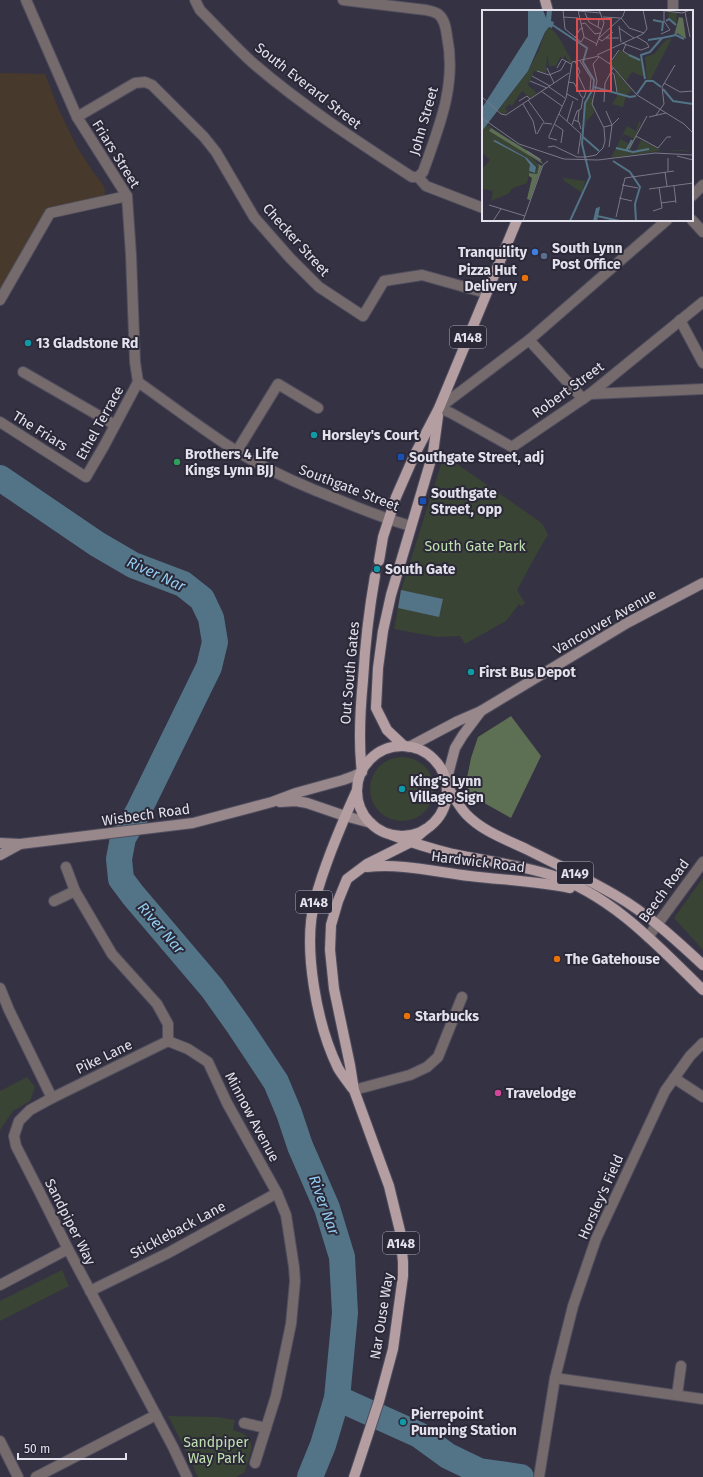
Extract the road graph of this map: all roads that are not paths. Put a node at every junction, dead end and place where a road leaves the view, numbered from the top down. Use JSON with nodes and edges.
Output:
{"nodes":[{"id":1,"x":26,"y":0,"type":"edge"},
{"id":2,"x":195,"y":0,"type":"edge"},
{"id":3,"x":343,"y":0,"type":"edge"},
{"id":4,"x":545,"y":0,"type":"edge"},
{"id":5,"x":548,"y":10,"type":"edge"},
{"id":6,"x":76,"y":117,"type":"junction"},
{"id":7,"x":418,"y":177,"type":"junction"},
{"id":8,"x":703,"y":185,"type":"edge"},
{"id":9,"x":693,"y":195,"type":"edge"},
{"id":10,"x":128,"y":196,"type":"junction"},
{"id":11,"x":482,"y":208,"type":"edge"},
{"id":12,"x":517,"y":221,"type":"edge"},
{"id":13,"x":665,"y":221,"type":"edge"},
{"id":14,"x":693,"y":221,"type":"edge"},
{"id":15,"x":703,"y":232,"type":"edge"},
{"id":16,"x":486,"y":293,"type":"junction"},
{"id":17,"x":0,"y":300,"type":"edge"},
{"id":18,"x":703,"y":302,"type":"edge"},
{"id":19,"x":680,"y":320,"type":"junction"},
{"id":20,"x":529,"y":340,"type":"junction"},
{"id":21,"x":703,"y":363,"type":"edge"},
{"id":22,"x":23,"y":372,"type":"dead end"},
{"id":23,"x":138,"y":382,"type":"junction"},
{"id":24,"x":703,"y":389,"type":"edge"},
{"id":25,"x":587,"y":397,"type":"junction"},
{"id":26,"x":318,"y":408,"type":"dead end"},
{"id":27,"x":439,"y":408,"type":"junction"},
{"id":28,"x":0,"y":422,"type":"edge"},
{"id":29,"x":115,"y":425,"type":"junction"},
{"id":30,"x":237,"y":451,"type":"junction"},
{"id":31,"x":86,"y":477,"type":"joint"},
{"id":32,"x":388,"y":520,"type":"junction"},
{"id":33,"x":411,"y":526,"type":"junction"},
{"id":34,"x":379,"y":561,"type":"tunnel mouth"},
{"id":35,"x":375,"y":576,"type":"tunnel mouth"},
{"id":36,"x":703,"y":584,"type":"edge"},
{"id":37,"x":481,"y":711,"type":"junction"},
{"id":38,"x":407,"y":746,"type":"junction"},
{"id":39,"x":362,"y":772,"type":"junction"},
{"id":40,"x":447,"y":784,"type":"junction"},
{"id":41,"x":358,"y":790,"type":"junction"},
{"id":42,"x":272,"y":802,"type":"junction"},
{"id":43,"x":345,"y":816,"type":"junction"},
{"id":44,"x":371,"y":823,"type":"junction"},
{"id":45,"x":426,"y":829,"type":"junction"},
{"id":46,"x":392,"y":835,"type":"junction"},
{"id":47,"x":411,"y":842,"type":"junction"},
{"id":48,"x":0,"y":843,"type":"edge"},
{"id":49,"x":20,"y":844,"type":"junction"},
{"id":50,"x":0,"y":855,"type":"edge"},
{"id":51,"x":703,"y":862,"type":"edge"},
{"id":52,"x":66,"y":867,"type":"dead end"},
{"id":53,"x":361,"y":867,"type":"junction"},
{"id":54,"x":75,"y":891,"type":"junction"},
{"id":55,"x":590,"y":892,"type":"junction"},
{"id":56,"x":54,"y":900,"type":"dead end"},
{"id":57,"x":658,"y":924,"type":"junction"},
{"id":58,"x":648,"y":937,"type":"junction"},
{"id":59,"x":703,"y":965,"type":"edge"},
{"id":60,"x":0,"y":988,"type":"edge"},
{"id":61,"x":703,"y":990,"type":"edge"},
{"id":62,"x":462,"y":997,"type":"dead end"},
{"id":63,"x":168,"y":1041,"type":"junction"},
{"id":64,"x":703,"y":1043,"type":"edge"},
{"id":65,"x":674,"y":1078,"type":"junction"},
{"id":66,"x":354,"y":1090,"type":"junction"},
{"id":67,"x":703,"y":1096,"type":"edge"},
{"id":68,"x":52,"y":1098,"type":"junction"},
{"id":69,"x":277,"y":1193,"type":"junction"},
{"id":70,"x":68,"y":1249,"type":"junction"},
{"id":71,"x":0,"y":1285,"type":"edge"},
{"id":72,"x":90,"y":1291,"type":"junction"},
{"id":73,"x":681,"y":1366,"type":"dead end"},
{"id":74,"x":555,"y":1378,"type":"junction"},
{"id":75,"x":677,"y":1395,"type":"junction"},
{"id":76,"x":703,"y":1399,"type":"edge"},
{"id":77,"x":156,"y":1415,"type":"junction"},
{"id":78,"x":244,"y":1423,"type":"dead end"},
{"id":79,"x":266,"y":1428,"type":"junction"},
{"id":80,"x":0,"y":1441,"type":"edge"},
{"id":81,"x":255,"y":1463,"type":"dead end"},
{"id":82,"x":18,"y":1477,"type":"edge"},
{"id":83,"x":36,"y":1477,"type":"edge"},
{"id":84,"x":187,"y":1477,"type":"edge"},
{"id":85,"x":354,"y":1477,"type":"edge"},
{"id":86,"x":539,"y":1477,"type":"edge"}],
"edges":[{"from":1,"to":6,"type":"street","name":"Friars Street"},
{"from":2,"to":7,"type":"street","name":"South Everard Street"},
{"from":3,"to":7,"type":"street","name":"John Street"},
{"from":4,"to":5,"type":"main road"},
{"from":6,"to":10,"type":"street","name":"Friars Street"},
{"from":6,"to":16,"type":"street","name":"Checker Street"},
{"from":7,"to":11,"type":"street","name":"South Everard Street"},
{"from":8,"to":9,"type":"street"},
{"from":10,"to":17,"type":"street"},
{"from":10,"to":23,"type":"street","name":"Friars Street"},
{"from":12,"to":16,"type":"main road","number":"A148"},
{"from":13,"to":20,"type":"street"},
{"from":14,"to":15,"type":"street"},
{"from":16,"to":27,"type":"main road","number":"A148"},
{"from":18,"to":19,"type":"street","name":"Robert Street"},
{"from":19,"to":21,"type":"street"},
{"from":19,"to":25,"type":"street","name":"Robert Street"},
{"from":20,"to":25,"type":"street"},
{"from":20,"to":27,"type":"street"},
{"from":22,"to":29,"type":"street"},
{"from":23,"to":29,"type":"street","name":"Ethel Terrace"},
{"from":23,"to":30,"type":"street","name":"Southgate Street"},
{"from":24,"to":25,"type":"street"},
{"from":25,"to":27,"type":"street","name":"Robert Street"},
{"from":26,"to":30,"type":"street"},
{"from":27,"to":32,"type":"main road","number":"A148"},
{"from":27,"to":33,"type":"main road","number":"A148"},
{"from":28,"to":31,"type":"street","name":"The Friars"},
{"from":29,"to":31,"type":"street","name":"Ethel Terrace"},
{"from":30,"to":32,"type":"street","name":"Southgate Street"},
{"from":32,"to":33,"type":"street","name":"Southgate Street"},
{"from":32,"to":34,"type":"main road","number":"A148"},
{"from":33,"to":38,"type":"main road","name":"Out South Gates","number":"A148"},
{"from":35,"to":39,"type":"main road","name":"Out South Gates"},
{"from":36,"to":37,"type":"street","name":"Vancouver Avenue"},
{"from":37,"to":38,"type":"street","name":"Vancouver Avenue"},
{"from":37,"to":40,"type":"street","name":"Vancouver Avenue"},
{"from":38,"to":39,"type":"main road"},
{"from":38,"to":40,"type":"main road"},
{"from":39,"to":41,"type":"main road"},
{"from":39,"to":42,"type":"street","name":"Wisbech Road"},
{"from":40,"to":45,"type":"main road"},
{"from":40,"to":57,"type":"main road","name":"Hardwick Road","number":"A149"},
{"from":41,"to":43,"type":"main road","name":"Nar Ouse Way","number":"A148"},
{"from":41,"to":44,"type":"main road"},
{"from":42,"to":43,"type":"street","name":"Wisbech Road"},
{"from":42,"to":49,"type":"street","name":"Wisbech Road"},
{"from":43,"to":44,"type":"street","name":"Wisbech Road"},
{"from":43,"to":66,"type":"main road","name":"Nar Ouse Way","number":"A148"},
{"from":44,"to":46,"type":"main road"},
{"from":45,"to":46,"type":"main road"},
{"from":45,"to":47,"type":"main road","name":"Nar Ouse Way","number":"A148"},
{"from":46,"to":47,"type":"main road","name":"Hardwick Road","number":"A149"},
{"from":47,"to":53,"type":"main road","name":"Nar Ouse Way","number":"A148"},
{"from":47,"to":55,"type":"main road","name":"Hardwick Road","number":"A149"},
{"from":48,"to":49,"type":"street","name":"Wisbech Road"},
{"from":49,"to":50,"type":"street","name":"Wisbech Road"},
{"from":51,"to":57,"type":"street","name":"Beech Road"},
{"from":52,"to":54,"type":"street"},
{"from":53,"to":55,"type":"main road","name":"Hardwick Road","number":"A149"},
{"from":53,"to":66,"type":"main road","name":"Nar Ouse Way","number":"A148"},
{"from":54,"to":56,"type":"street"},
{"from":54,"to":63,"type":"street"},
{"from":55,"to":58,"type":"main road","name":"Hardwick Road","number":"A149"},
{"from":57,"to":58,"type":"street","name":"Beech Road"},
{"from":57,"to":59,"type":"main road","name":"Hardwick Road","number":"A149"},
{"from":58,"to":61,"type":"main road","name":"Hardwick Road","number":"A149"},
{"from":60,"to":68,"type":"street"},
{"from":62,"to":66,"type":"street"},
{"from":63,"to":68,"type":"street","name":"Pike Lane"},
{"from":63,"to":69,"type":"street","name":"Minnow Avenue"},
{"from":64,"to":65,"type":"street","name":"Horsley's Field"},
{"from":65,"to":67,"type":"street"},
{"from":65,"to":74,"type":"street","name":"Horsley's Field"},
{"from":66,"to":85,"type":"main road","name":"Nar Ouse Way","number":"A148"},
{"from":68,"to":70,"type":"street","name":"Sandpiper Way"},
{"from":69,"to":72,"type":"street","name":"Stickleback Lane"},
{"from":69,"to":79,"type":"street","name":"Minnow Avenue"},
{"from":70,"to":71,"type":"street"},
{"from":70,"to":72,"type":"street","name":"Sandpiper Way"},
{"from":72,"to":77,"type":"street","name":"Sandpiper Way"},
{"from":73,"to":75,"type":"street"},
{"from":74,"to":75,"type":"street"},
{"from":74,"to":86,"type":"street","name":"Horsley's Field"},
{"from":75,"to":76,"type":"street"},
{"from":77,"to":83,"type":"street"},
{"from":77,"to":84,"type":"street","name":"Sandpiper Way"},
{"from":78,"to":79,"type":"street"},
{"from":79,"to":81,"type":"street","name":"Minnow Avenue"},
{"from":80,"to":82,"type":"street"}]}
